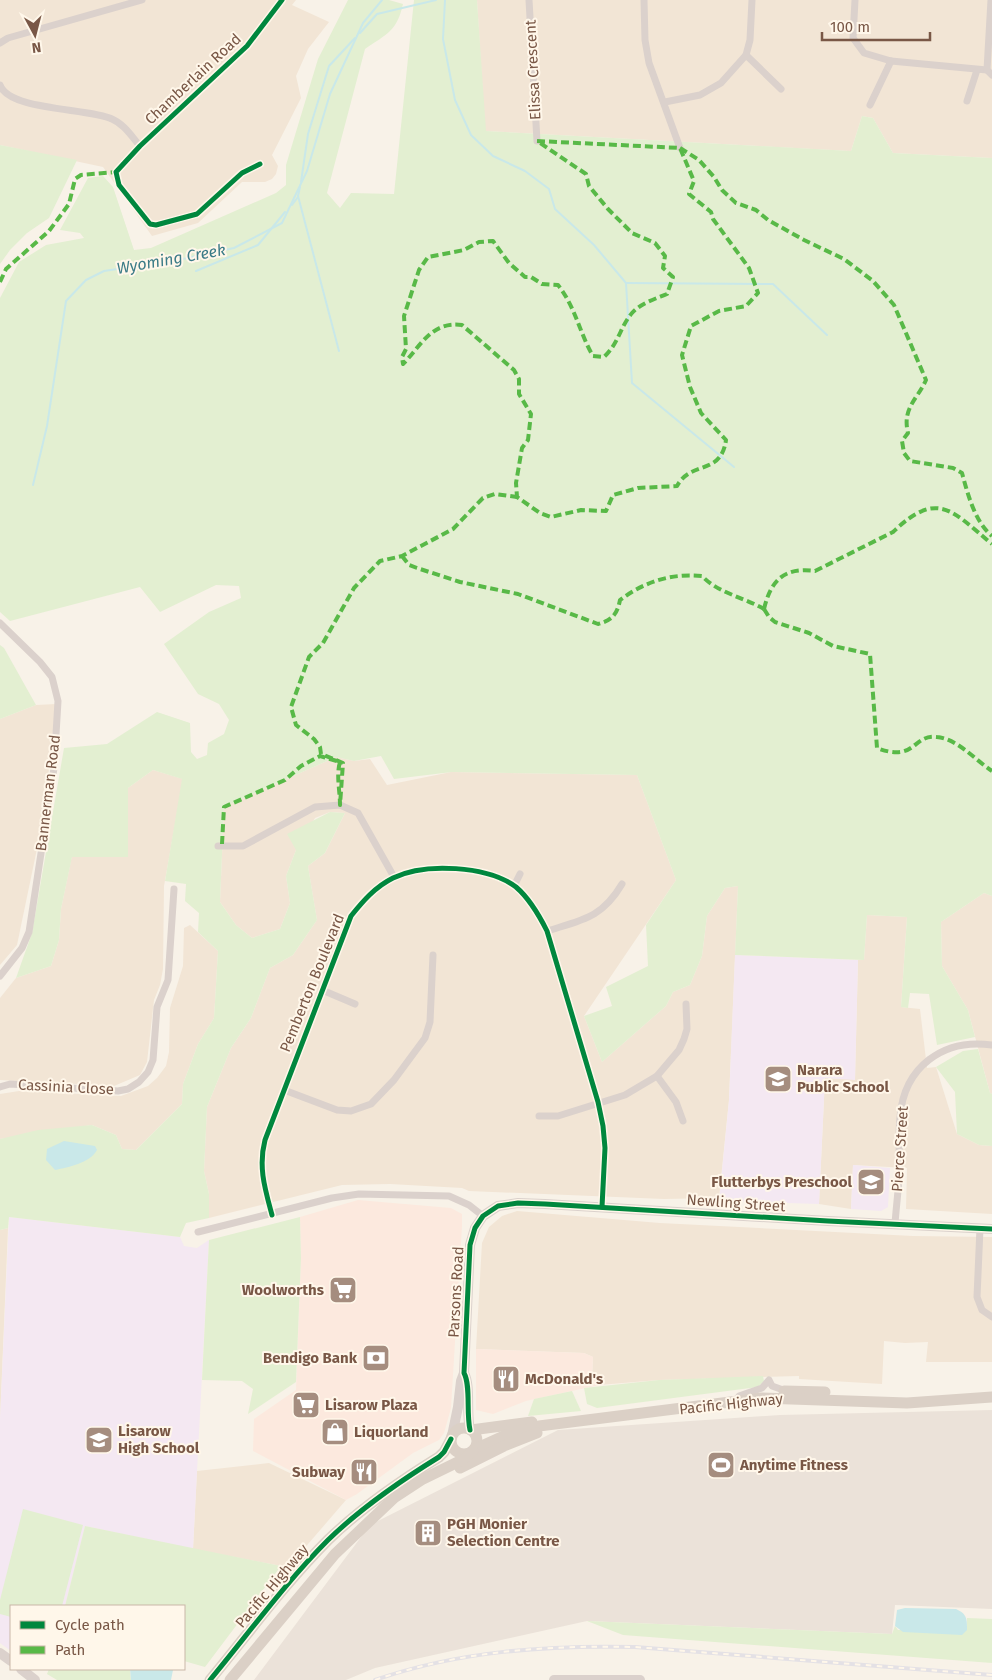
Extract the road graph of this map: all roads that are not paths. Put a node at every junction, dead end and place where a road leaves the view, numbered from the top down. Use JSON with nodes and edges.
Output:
{"nodes":[{"id":1,"x":142,"y":0,"type":"edge"},
{"id":2,"x":282,"y":0,"type":"edge"},
{"id":3,"x":529,"y":0,"type":"edge"},
{"id":4,"x":644,"y":0,"type":"edge"},
{"id":5,"x":752,"y":0,"type":"edge"},
{"id":6,"x":854,"y":0,"type":"edge"},
{"id":7,"x":991,"y":0,"type":"edge"},
{"id":8,"x":0,"y":43,"type":"edge"},
{"id":9,"x":746,"y":55,"type":"junction"},
{"id":10,"x":890,"y":61,"type":"junction"},
{"id":11,"x":977,"y":70,"type":"junction"},
{"id":12,"x":990,"y":72,"type":"edge"},
{"id":13,"x":0,"y":85,"type":"edge"},
{"id":14,"x":781,"y":89,"type":"dead end"},
{"id":15,"x":967,"y":101,"type":"dead end"},
{"id":16,"x":665,"y":102,"type":"junction"},
{"id":17,"x":870,"y":105,"type":"dead end"},
{"id":18,"x":537,"y":141,"type":"dead end"},
{"id":19,"x":140,"y":146,"type":"junction"},
{"id":20,"x":680,"y":148,"type":"dead end"},
{"id":21,"x":260,"y":164,"type":"dead end"},
{"id":22,"x":0,"y":623,"type":"edge"},
{"id":23,"x":218,"y":846,"type":"dead end"},
{"id":24,"x":520,"y":874,"type":"dead end"},
{"id":25,"x":394,"y":877,"type":"junction"},
{"id":26,"x":622,"y":884,"type":"dead end"},
{"id":27,"x":514,"y":886,"type":"junction"},
{"id":28,"x":174,"y":889,"type":"dead end"},
{"id":29,"x":546,"y":931,"type":"junction"},
{"id":30,"x":434,"y":955,"type":"dead end"},
{"id":31,"x":0,"y":976,"type":"edge"},
{"id":32,"x":322,"y":990,"type":"junction"},
{"id":33,"x":355,"y":1004,"type":"dead end"},
{"id":34,"x":686,"y":1004,"type":"dead end"},
{"id":35,"x":992,"y":1045,"type":"edge"},
{"id":36,"x":657,"y":1076,"type":"junction"},
{"id":37,"x":0,"y":1087,"type":"edge"},
{"id":38,"x":284,"y":1090,"type":"junction"},
{"id":39,"x":598,"y":1102,"type":"junction"},
{"id":40,"x":539,"y":1116,"type":"dead end"},
{"id":41,"x":683,"y":1121,"type":"dead end"},
{"id":42,"x":602,"y":1207,"type":"junction"},
{"id":43,"x":272,"y":1215,"type":"junction"},
{"id":44,"x":483,"y":1216,"type":"junction"},
{"id":45,"x":895,"y":1224,"type":"junction"},
{"id":46,"x":980,"y":1228,"type":"junction"},
{"id":47,"x":992,"y":1228,"type":"edge"},
{"id":48,"x":198,"y":1232,"type":"dead end"},
{"id":49,"x":992,"y":1318,"type":"edge"},
{"id":50,"x":464,"y":1373,"type":"junction"},
{"id":51,"x":890,"y":1399,"type":"junction"},
{"id":52,"x":572,"y":1422,"type":"junction"},
{"id":53,"x":471,"y":1430,"type":"junction"},
{"id":54,"x":451,"y":1438,"type":"junction"},
{"id":55,"x":474,"y":1450,"type":"junction"},
{"id":56,"x":378,"y":1515,"type":"junction"},
{"id":57,"x":18,"y":1670,"type":"edge"},
{"id":58,"x":22,"y":1670,"type":"edge"},
{"id":59,"x":33,"y":1678,"type":"edge"},
{"id":60,"x":210,"y":1680,"type":"edge"},
{"id":61,"x":230,"y":1680,"type":"edge"},
{"id":62,"x":554,"y":1680,"type":"edge"},
{"id":63,"x":640,"y":1680,"type":"edge"}],
"edges":[{"from":1,"to":8,"type":"street"},
{"from":2,"to":19,"type":"street","name":"Chamberlain Road"},
{"from":3,"to":18,"type":"street","name":"Elissa Crescent"},
{"from":4,"to":16,"type":"street"},
{"from":5,"to":9,"type":"street"},
{"from":6,"to":10,"type":"street"},
{"from":7,"to":12,"type":"street"},
{"from":9,"to":14,"type":"street"},
{"from":9,"to":16,"type":"street"},
{"from":10,"to":11,"type":"street"},
{"from":10,"to":17,"type":"street"},
{"from":11,"to":12,"type":"street"},
{"from":11,"to":15,"type":"street"},
{"from":13,"to":19,"type":"street"},
{"from":16,"to":20,"type":"street"},
{"from":19,"to":21,"type":"street","name":"Chamberlain Road"},
{"from":22,"to":31,"type":"street","name":"Bannerman Road"},
{"from":23,"to":25,"type":"street"},
{"from":24,"to":27,"type":"street"},
{"from":25,"to":27,"type":"street","name":"Pemberton Boulevard"},
{"from":25,"to":32,"type":"street","name":"Pemberton Boulevard"},
{"from":26,"to":29,"type":"street"},
{"from":27,"to":29,"type":"street","name":"Pemberton Boulevard"},
{"from":28,"to":37,"type":"street","name":"Cassinia Close"},
{"from":29,"to":39,"type":"street","name":"Pemberton Boulevard"},
{"from":30,"to":38,"type":"street"},
{"from":32,"to":33,"type":"street"},
{"from":32,"to":38,"type":"street","name":"Pemberton Boulevard"},
{"from":34,"to":36,"type":"street"},
{"from":35,"to":45,"type":"street","name":"Pierce Street"},
{"from":36,"to":39,"type":"street"},
{"from":36,"to":41,"type":"street"},
{"from":38,"to":43,"type":"street","name":"Pemberton Boulevard"},
{"from":39,"to":40,"type":"street"},
{"from":39,"to":42,"type":"street","name":"Pemberton Boulevard"},
{"from":42,"to":44,"type":"street","name":"Newling Street"},
{"from":42,"to":45,"type":"street","name":"Newling Street"},
{"from":43,"to":44,"type":"street"},
{"from":43,"to":48,"type":"street"},
{"from":44,"to":50,"type":"street","name":"Parsons Road"},
{"from":45,"to":46,"type":"street","name":"Newling Street"},
{"from":46,"to":47,"type":"street","name":"Newling Street"},
{"from":46,"to":49,"type":"street"},
{"from":50,"to":53,"type":"street","name":"Parsons Road"},
{"from":50,"to":54,"type":"street","name":"Parsons Road"},
{"from":51,"to":51,"type":"main road","name":"Pacific Highway"},
{"from":51,"to":52,"type":"main road","name":"Pacific Highway"},
{"from":51,"to":53,"type":"main road","name":"Pacific Highway"},
{"from":52,"to":55,"type":"main road","name":"Pacific Highway"},
{"from":52,"to":56,"type":"main road"},
{"from":53,"to":54,"type":"main road"},
{"from":53,"to":55,"type":"main road"},
{"from":54,"to":55,"type":"main road"},
{"from":54,"to":60,"type":"main road","name":"Pacific Highway"},
{"from":55,"to":56,"type":"main road","name":"Pacific Highway"},
{"from":56,"to":61,"type":"main road","name":"Pacific Highway"},
{"from":57,"to":59,"type":"street"},
{"from":58,"to":59,"type":"street"},
{"from":62,"to":63,"type":"street"}]}
